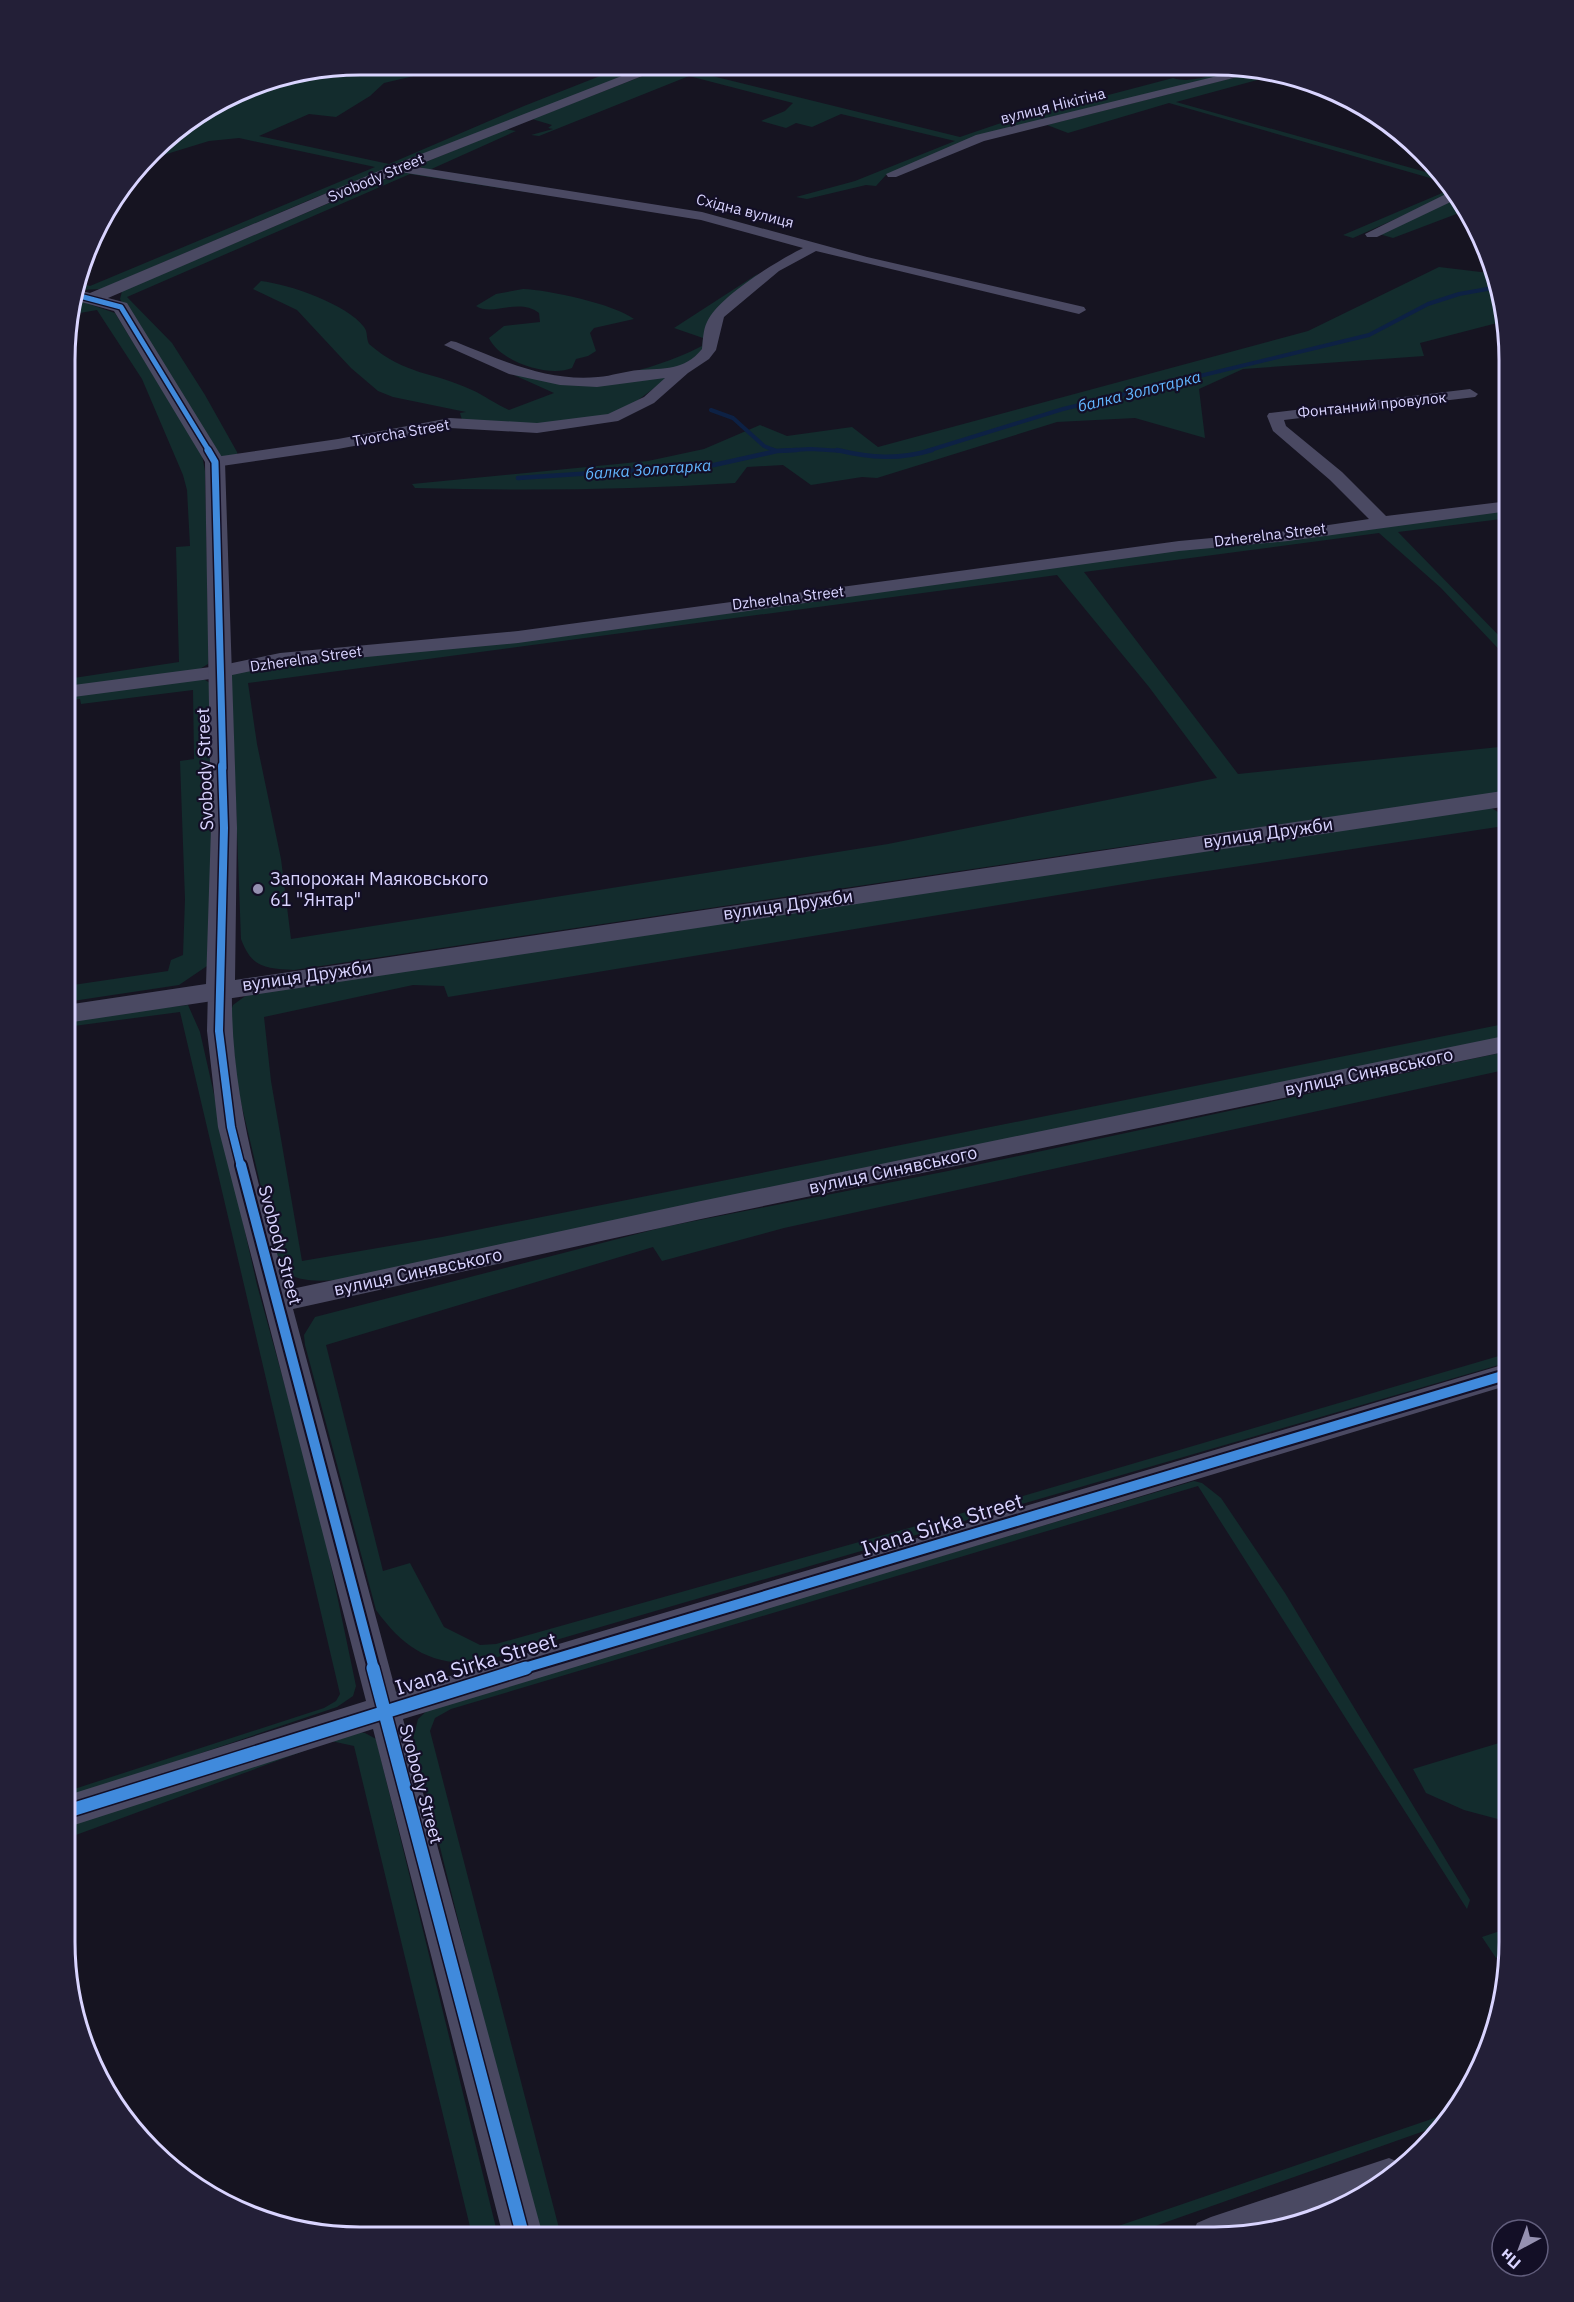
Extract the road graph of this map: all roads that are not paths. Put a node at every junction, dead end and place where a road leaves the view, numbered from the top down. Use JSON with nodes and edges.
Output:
{"nodes":[{"id":1,"x":637,"y":75,"type":"edge"},
{"id":2,"x":1232,"y":76,"type":"edge"},
{"id":3,"x":398,"y":168,"type":"junction"},
{"id":4,"x":892,"y":174,"type":"dead end"},
{"id":5,"x":1448,"y":198,"type":"edge"},
{"id":6,"x":1372,"y":234,"type":"dead end"},
{"id":7,"x":814,"y":247,"type":"junction"},
{"id":8,"x":84,"y":297,"type":"edge"},
{"id":9,"x":1079,"y":310,"type":"dead end"},
{"id":10,"x":451,"y":345,"type":"dead end"},
{"id":11,"x":680,"y":373,"type":"junction"},
{"id":12,"x":1470,"y":394,"type":"dead end"},
{"id":13,"x":215,"y":462,"type":"junction"},
{"id":14,"x":1499,"y":507,"type":"edge"},
{"id":15,"x":1383,"y":523,"type":"junction"},
{"id":16,"x":218,"y":672,"type":"junction"},
{"id":17,"x":75,"y":691,"type":"edge"},
{"id":18,"x":1499,"y":799,"type":"edge"},
{"id":19,"x":220,"y":989,"type":"junction"},
{"id":20,"x":75,"y":1013,"type":"edge"},
{"id":21,"x":1499,"y":1045,"type":"edge"},
{"id":22,"x":278,"y":1302,"type":"junction"},
{"id":23,"x":1499,"y":1377,"type":"edge"},
{"id":24,"x":385,"y":1710,"type":"junction"},
{"id":25,"x":75,"y":1809,"type":"edge"},
{"id":26,"x":1358,"y":2188,"type":"edge"},
{"id":27,"x":1248,"y":2225,"type":"edge"},
{"id":28,"x":521,"y":2227,"type":"edge"}],
"edges":[{"from":1,"to":3,"type":"street","name":"Svobody Street"},
{"from":2,"to":4,"type":"street","name":"вулиця Нікітіна"},
{"from":3,"to":7,"type":"street","name":"Східна вулиця"},
{"from":3,"to":8,"type":"street","name":"Svobody Street"},
{"from":5,"to":6,"type":"street"},
{"from":7,"to":9,"type":"street","name":"Східна вулиця"},
{"from":7,"to":11,"type":"street","name":"Tvorcha Street"},
{"from":8,"to":13,"type":"street","name":"Svobody Street"},
{"from":10,"to":11,"type":"street"},
{"from":11,"to":13,"type":"street","name":"Tvorcha Street"},
{"from":12,"to":15,"type":"street","name":"Фонтанний провулок"},
{"from":13,"to":16,"type":"street","name":"Svobody Street"},
{"from":14,"to":15,"type":"street","name":"Dzherelna Street"},
{"from":15,"to":16,"type":"street","name":"Dzherelna Street"},
{"from":16,"to":17,"type":"street","name":"Dzherelna Street"},
{"from":16,"to":19,"type":"street","name":"Svobody Street"},
{"from":18,"to":19,"type":"street","name":"вулиця Дружби"},
{"from":19,"to":20,"type":"street","name":"вулиця Дружби"},
{"from":19,"to":22,"type":"street","name":"Svobody Street"},
{"from":21,"to":22,"type":"street","name":"вулиця Синявського"},
{"from":22,"to":24,"type":"street","name":"Svobody Street"},
{"from":23,"to":24,"type":"street","name":"Ivana Sirka Street"},
{"from":24,"to":25,"type":"street","name":"Ivana Sirka Street"},
{"from":24,"to":28,"type":"street","name":"Svobody Street"},
{"from":26,"to":27,"type":"street"}]}
